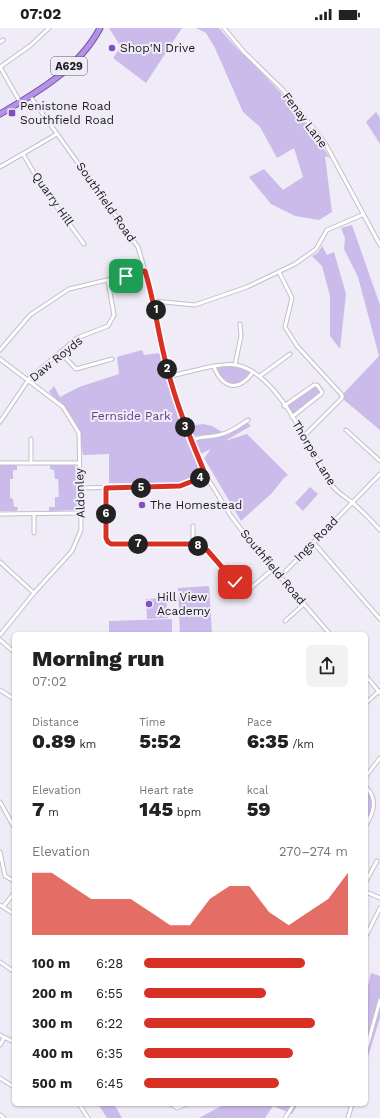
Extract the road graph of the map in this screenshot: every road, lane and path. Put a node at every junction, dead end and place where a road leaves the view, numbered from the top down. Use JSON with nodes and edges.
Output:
{"nodes":[{"id":1,"x":49,"y":28,"type":"edge"},
{"id":2,"x":100,"y":28,"type":"edge"},
{"id":3,"x":224,"y":28,"type":"edge"},
{"id":4,"x":0,"y":67,"type":"edge"},
{"id":5,"x":30,"y":96,"type":"junction"},
{"id":6,"x":20,"y":102,"type":"junction"},
{"id":7,"x":0,"y":114,"type":"edge"},
{"id":8,"x":57,"y":134,"type":"junction"},
{"id":9,"x":23,"y":154,"type":"junction"},
{"id":10,"x":0,"y":168,"type":"edge"},
{"id":11,"x":362,"y":215,"type":"junction"},
{"id":12,"x":84,"y":244,"type":"dead end"},
{"id":13,"x":380,"y":245,"type":"edge"},
{"id":14,"x":145,"y":271,"type":"junction"},
{"id":15,"x":279,"y":272,"type":"junction"},
{"id":16,"x":108,"y":281,"type":"junction"},
{"id":17,"x":154,"y":301,"type":"junction"},
{"id":18,"x":240,"y":324,"type":"dead end"},
{"id":19,"x":0,"y":350,"type":"edge"},
{"id":20,"x":60,"y":352,"type":"junction"},
{"id":21,"x":290,"y":354,"type":"dead end"},
{"id":22,"x":0,"y":358,"type":"edge"},
{"id":23,"x":112,"y":359,"type":"dead end"},
{"id":24,"x":235,"y":365,"type":"junction"},
{"id":25,"x":214,"y":367,"type":"junction"},
{"id":26,"x":253,"y":372,"type":"junction"},
{"id":27,"x":170,"y":376,"type":"junction"},
{"id":28,"x":260,"y":376,"type":"junction"},
{"id":29,"x":29,"y":379,"type":"junction"},
{"id":30,"x":284,"y":406,"type":"junction"},
{"id":31,"x":292,"y":417,"type":"junction"},
{"id":32,"x":248,"y":420,"type":"dead end"},
{"id":33,"x":0,"y":422,"type":"edge"},
{"id":34,"x":346,"y":430,"type":"dead end"},
{"id":35,"x":305,"y":435,"type":"junction"},
{"id":36,"x":31,"y":438,"type":"dead end"},
{"id":37,"x":190,"y":441,"type":"junction"},
{"id":38,"x":380,"y":461,"type":"edge"},
{"id":39,"x":0,"y":463,"type":"edge"},
{"id":40,"x":31,"y":463,"type":"junction"},
{"id":41,"x":79,"y":463,"type":"junction"},
{"id":42,"x":380,"y":474,"type":"edge"},
{"id":43,"x":206,"y":476,"type":"junction"},
{"id":44,"x":80,"y":488,"type":"junction"},
{"id":45,"x":106,"y":488,"type":"junction"},
{"id":46,"x":353,"y":502,"type":"junction"},
{"id":47,"x":81,"y":513,"type":"junction"},
{"id":48,"x":0,"y":514,"type":"edge"},
{"id":49,"x":34,"y":514,"type":"junction"},
{"id":50,"x":193,"y":526,"type":"dead end"},
{"id":51,"x":380,"y":530,"type":"edge"},
{"id":52,"x":34,"y":533,"type":"dead end"},
{"id":53,"x":313,"y":542,"type":"junction"},
{"id":54,"x":193,"y":544,"type":"junction"},
{"id":55,"x":0,"y":562,"type":"edge"},
{"id":56,"x":273,"y":569,"type":"junction"},
{"id":57,"x":280,"y":577,"type":"junction"},
{"id":58,"x":34,"y":593,"type":"junction"},
{"id":59,"x":304,"y":604,"type":"junction"},
{"id":60,"x":380,"y":619,"type":"edge"},
{"id":61,"x":285,"y":621,"type":"dead end"},
{"id":62,"x":326,"y":630,"type":"edge"},
{"id":63,"x":0,"y":635,"type":"edge"},
{"id":64,"x":0,"y":640,"type":"edge"},
{"id":65,"x":12,"y":650,"type":"edge"},
{"id":66,"x":368,"y":678,"type":"edge"},
{"id":67,"x":0,"y":690,"type":"edge"},
{"id":68,"x":379,"y":692,"type":"edge"},
{"id":69,"x":12,"y":698,"type":"edge"},
{"id":70,"x":368,"y":701,"type":"edge"},
{"id":71,"x":380,"y":758,"type":"edge"},
{"id":72,"x":368,"y":773,"type":"edge"},
{"id":73,"x":368,"y":789,"type":"edge"},
{"id":74,"x":0,"y":802,"type":"edge"},
{"id":75,"x":368,"y":820,"type":"edge"},
{"id":76,"x":12,"y":823,"type":"edge"},
{"id":77,"x":0,"y":852,"type":"edge"},
{"id":78,"x":377,"y":861,"type":"dead end"},
{"id":79,"x":368,"y":877,"type":"edge"},
{"id":80,"x":12,"y":880,"type":"edge"},
{"id":81,"x":368,"y":893,"type":"edge"},
{"id":82,"x":12,"y":896,"type":"edge"},
{"id":83,"x":380,"y":898,"type":"edge"},
{"id":84,"x":2,"y":906,"type":"edge"},
{"id":85,"x":380,"y":908,"type":"edge"},
{"id":86,"x":12,"y":913,"type":"edge"},
{"id":87,"x":368,"y":932,"type":"edge"},
{"id":88,"x":0,"y":962,"type":"edge"},
{"id":89,"x":12,"y":971,"type":"dead end"},
{"id":90,"x":380,"y":1000,"type":"edge"},
{"id":91,"x":0,"y":1035,"type":"edge"},
{"id":92,"x":4,"y":1038,"type":"junction"},
{"id":93,"x":12,"y":1041,"type":"edge"},
{"id":94,"x":368,"y":1043,"type":"edge"},
{"id":95,"x":0,"y":1045,"type":"edge"},
{"id":96,"x":0,"y":1078,"type":"edge"},
{"id":97,"x":12,"y":1086,"type":"edge"},
{"id":98,"x":80,"y":1106,"type":"edge"},
{"id":99,"x":293,"y":1106,"type":"edge"},
{"id":100,"x":351,"y":1106,"type":"edge"},
{"id":101,"x":0,"y":1115,"type":"edge"},
{"id":102,"x":4,"y":1118,"type":"edge"},
{"id":103,"x":88,"y":1118,"type":"edge"},
{"id":104,"x":286,"y":1118,"type":"edge"},
{"id":105,"x":348,"y":1118,"type":"edge"}],
"edges":[{"from":1,"to":4,"type":"street"},
{"from":2,"to":5,"type":"highway","number":"A629"},
{"from":3,"to":11,"type":"street","name":"Fenay Lane"},
{"from":4,"to":6,"type":"street"},
{"from":5,"to":6,"type":"highway","number":"A629"},
{"from":5,"to":8,"type":"street","name":"Southfield Road"},
{"from":6,"to":7,"type":"highway","number":"A629"},
{"from":8,"to":9,"type":"street"},
{"from":8,"to":14,"type":"street","name":"Southfield Road"},
{"from":9,"to":10,"type":"street"},
{"from":9,"to":12,"type":"street","name":"Quarry Hill"},
{"from":11,"to":13,"type":"street","name":"Fenay Lane"},
{"from":11,"to":15,"type":"street"},
{"from":14,"to":16,"type":"street"},
{"from":14,"to":17,"type":"street","name":"Southfield Road"},
{"from":15,"to":17,"type":"street"},
{"from":15,"to":35,"type":"street"},
{"from":16,"to":19,"type":"street"},
{"from":16,"to":20,"type":"street","name":"Daw Royds"},
{"from":17,"to":27,"type":"street","name":"Southfield Road"},
{"from":18,"to":24,"type":"street"},
{"from":20,"to":23,"type":"street"},
{"from":20,"to":29,"type":"street","name":"Daw Royds"},
{"from":21,"to":28,"type":"street"},
{"from":22,"to":29,"type":"street","name":"Aldonley"},
{"from":24,"to":25,"type":"street","name":"Thorpe Lane"},
{"from":24,"to":26,"type":"street","name":"Thorpe Lane"},
{"from":25,"to":26,"type":"street"},
{"from":25,"to":27,"type":"street","name":"Thorpe Lane"},
{"from":26,"to":28,"type":"street","name":"Thorpe Lane"},
{"from":27,"to":37,"type":"street","name":"Southfield Road"},
{"from":28,"to":30,"type":"street","name":"Thorpe Lane"},
{"from":29,"to":33,"type":"street","name":"Daw Royds"},
{"from":29,"to":41,"type":"street","name":"Aldonley"},
{"from":30,"to":31,"type":"street","name":"Thorpe Lane"},
{"from":30,"to":31,"type":"street"},
{"from":31,"to":35,"type":"street","name":"Thorpe Lane"},
{"from":32,"to":37,"type":"street"},
{"from":34,"to":38,"type":"street"},
{"from":35,"to":46,"type":"street","name":"Thorpe Lane"},
{"from":36,"to":40,"type":"street"},
{"from":37,"to":43,"type":"street","name":"Southfield Road"},
{"from":39,"to":40,"type":"street"},
{"from":40,"to":41,"type":"street"},
{"from":41,"to":44,"type":"street","name":"Aldonley"},
{"from":42,"to":46,"type":"street","name":"Ings Road"},
{"from":43,"to":45,"type":"street"},
{"from":43,"to":56,"type":"street","name":"Southfield Road"},
{"from":44,"to":45,"type":"street"},
{"from":44,"to":47,"type":"street","name":"Aldonley"},
{"from":45,"to":54,"type":"street"},
{"from":46,"to":51,"type":"street","name":"Thorpe Lane"},
{"from":46,"to":53,"type":"street","name":"Ings Road"},
{"from":47,"to":49,"type":"street"},
{"from":47,"to":58,"type":"street","name":"Aldonley"},
{"from":48,"to":49,"type":"street"},
{"from":49,"to":52,"type":"street"},
{"from":50,"to":54,"type":"street"},
{"from":53,"to":57,"type":"street","name":"Ings Road"},
{"from":53,"to":60,"type":"street"},
{"from":54,"to":56,"type":"street"},
{"from":55,"to":58,"type":"street"},
{"from":56,"to":57,"type":"street","name":"Southfield Road"},
{"from":57,"to":59,"type":"street","name":"Southfield Road"},
{"from":58,"to":63,"type":"street","name":"Aldonley"},
{"from":59,"to":61,"type":"street"},
{"from":59,"to":62,"type":"street","name":"Southfield Road"},
{"from":64,"to":65,"type":"street"},
{"from":66,"to":68,"type":"street"},
{"from":67,"to":69,"type":"street"},
{"from":68,"to":70,"type":"street"},
{"from":71,"to":72,"type":"street"},
{"from":73,"to":75,"type":"street"},
{"from":74,"to":76,"type":"street"},
{"from":77,"to":80,"type":"street"},
{"from":78,"to":79,"type":"street"},
{"from":81,"to":83,"type":"street"},
{"from":82,"to":84,"type":"street"},
{"from":84,"to":86,"type":"street"},
{"from":85,"to":87,"type":"street"},
{"from":88,"to":89,"type":"street"},
{"from":90,"to":94,"type":"street"},
{"from":91,"to":92,"type":"street"},
{"from":92,"to":93,"type":"street"},
{"from":92,"to":95,"type":"street"},
{"from":96,"to":97,"type":"street"},
{"from":98,"to":103,"type":"street"},
{"from":99,"to":104,"type":"street"},
{"from":100,"to":105,"type":"street"},
{"from":101,"to":102,"type":"street"}]}
